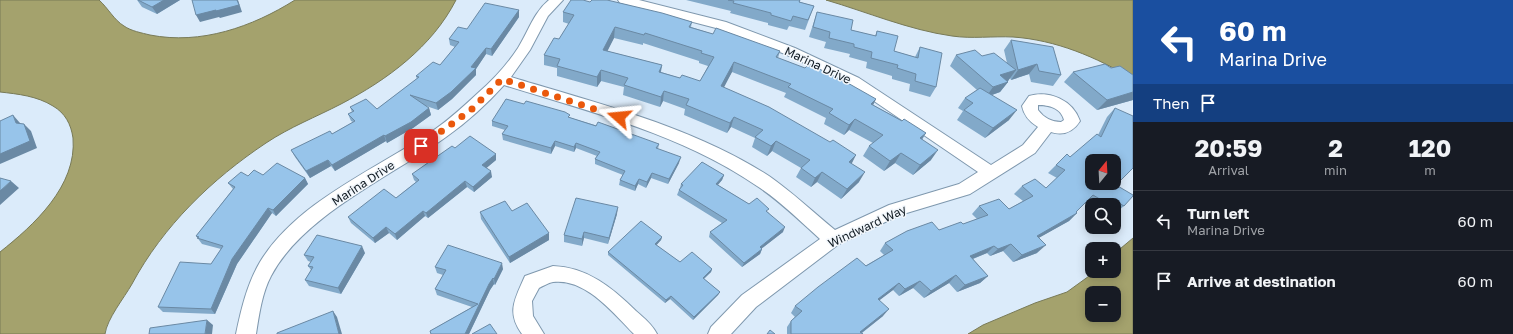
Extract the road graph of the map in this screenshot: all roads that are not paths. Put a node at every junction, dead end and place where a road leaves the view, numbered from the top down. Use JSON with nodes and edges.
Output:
{"nodes":[{"id":1,"x":557,"y":0,"type":"edge"},
{"id":2,"x":624,"y":0,"type":"edge"},
{"id":3,"x":502,"y":79,"type":"junction"},
{"id":4,"x":1048,"y":126,"type":"dead end"},
{"id":5,"x":990,"y":173,"type":"junction"},
{"id":6,"x":832,"y":239,"type":"junction"},
{"id":7,"x":246,"y":334,"type":"edge"},
{"id":8,"x":534,"y":334,"type":"edge"},
{"id":9,"x":647,"y":334,"type":"edge"},
{"id":10,"x":718,"y":334,"type":"edge"}],
"edges":[{"from":1,"to":3,"type":"street","name":"Marina Drive"},
{"from":2,"to":5,"type":"street","name":"Marina Drive"},
{"from":3,"to":6,"type":"street"},
{"from":3,"to":7,"type":"street","name":"Marina Drive"},
{"from":4,"to":5,"type":"street","name":"Windward Way"},
{"from":5,"to":6,"type":"street","name":"Windward Way"},
{"from":6,"to":10,"type":"street","name":"Windward Way"},
{"from":8,"to":9,"type":"street"}]}
